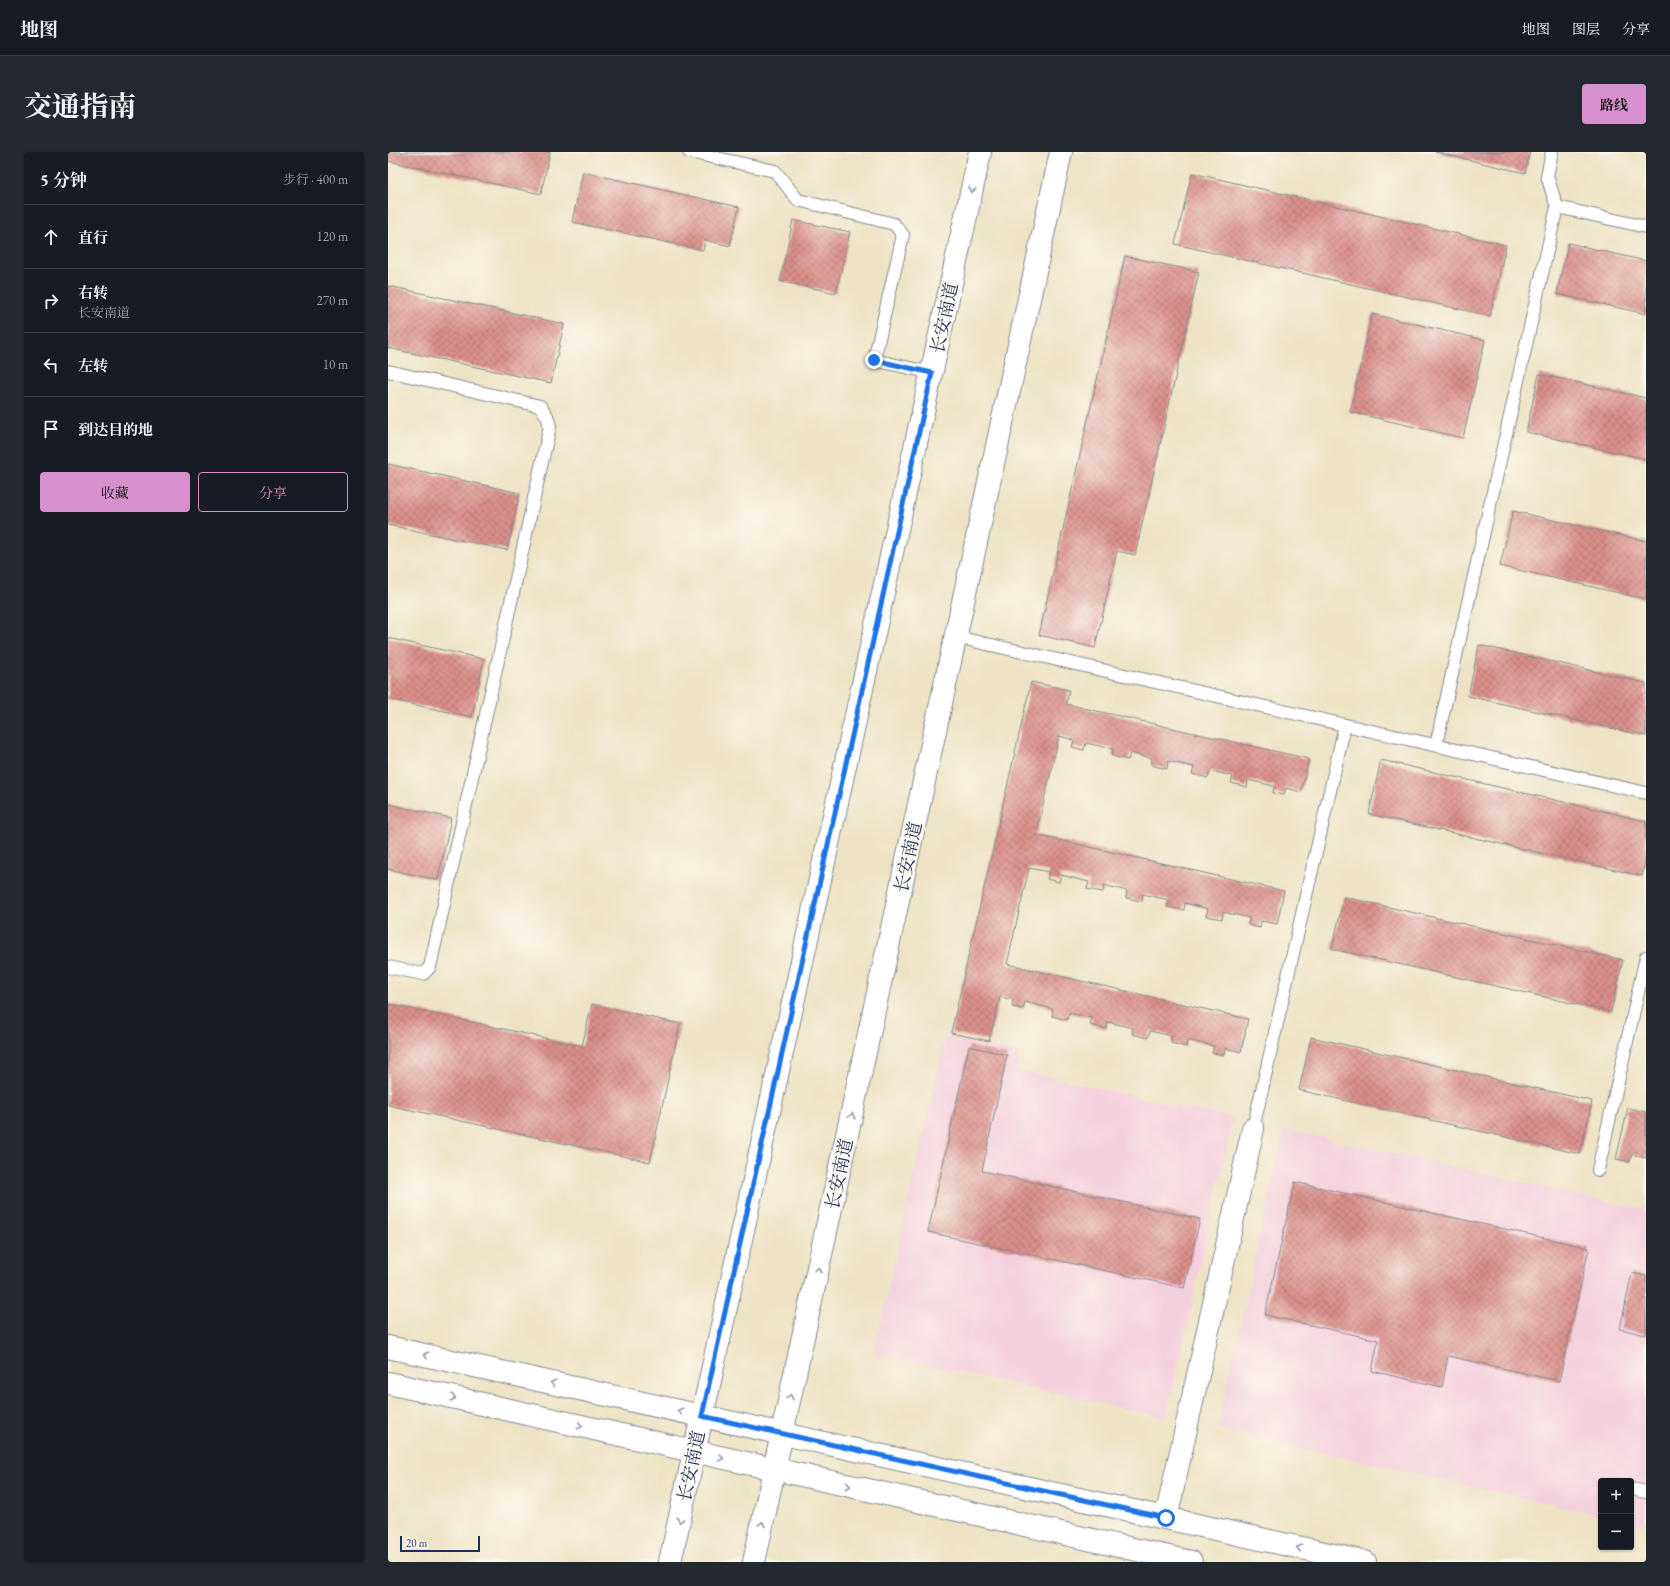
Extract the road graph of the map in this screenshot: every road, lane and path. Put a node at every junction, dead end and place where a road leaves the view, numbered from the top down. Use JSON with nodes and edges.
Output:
{"nodes":[{"id":1,"x":689,"y":152,"type":"edge"},
{"id":2,"x":980,"y":152,"type":"edge"},
{"id":3,"x":1061,"y":152,"type":"edge"},
{"id":4,"x":1552,"y":152,"type":"edge"},
{"id":5,"x":735,"y":157,"type":"edge"},
{"id":6,"x":1557,"y":207,"type":"junction"},
{"id":7,"x":1646,"y":227,"type":"edge"},
{"id":8,"x":388,"y":371,"type":"edge"},
{"id":9,"x":932,"y":373,"type":"junction"},
{"id":10,"x":956,"y":637,"type":"junction"},
{"id":11,"x":1345,"y":724,"type":"junction"},
{"id":12,"x":1436,"y":745,"type":"junction"},
{"id":13,"x":1646,"y":793,"type":"edge"},
{"id":14,"x":1646,"y":957,"type":"edge"},
{"id":15,"x":388,"y":967,"type":"edge"},
{"id":16,"x":1253,"y":1129,"type":"joint"},
{"id":17,"x":1598,"y":1170,"type":"dead end"},
{"id":18,"x":388,"y":1347,"type":"edge"},
{"id":19,"x":388,"y":1383,"type":"edge"},
{"id":20,"x":702,"y":1416,"type":"junction"},
{"id":21,"x":782,"y":1434,"type":"junction"},
{"id":22,"x":695,"y":1452,"type":"junction"},
{"id":23,"x":774,"y":1470,"type":"junction"},
{"id":24,"x":1634,"y":1490,"type":"edge"},
{"id":25,"x":1646,"y":1492,"type":"edge"},
{"id":26,"x":1166,"y":1518,"type":"junction"},
{"id":27,"x":670,"y":1562,"type":"edge"},
{"id":28,"x":754,"y":1562,"type":"edge"},
{"id":29,"x":1191,"y":1562,"type":"edge"},
{"id":30,"x":1364,"y":1562,"type":"edge"}],
"edges":[{"from":1,"to":5,"type":"lane"},
{"from":2,"to":9,"type":"main road","name":"长安南道","one_way":true},
{"from":3,"to":10,"type":"main road","name":"长安南道"},
{"from":4,"to":6,"type":"lane"},
{"from":5,"to":9,"type":"lane"},
{"from":6,"to":7,"type":"lane"},
{"from":6,"to":12,"type":"lane"},
{"from":8,"to":15,"type":"lane"},
{"from":9,"to":20,"type":"main road","name":"长安南道"},
{"from":10,"to":11,"type":"lane"},
{"from":21,"to":10,"type":"main road","name":"长安南道","one_way":true},
{"from":11,"to":12,"type":"lane"},
{"from":11,"to":16,"type":"lane"},
{"from":12,"to":13,"type":"lane"},
{"from":14,"to":17,"type":"lane"},
{"from":16,"to":26,"type":"main road"},
{"from":20,"to":18,"type":"main road","one_way":true},
{"from":19,"to":22,"type":"main road","one_way":true},
{"from":20,"to":21,"type":"main road"},
{"from":20,"to":22,"type":"main road","name":"长安南道"},
{"from":21,"to":23,"type":"main road","name":"长安南道"},
{"from":21,"to":26,"type":"main road"},
{"from":22,"to":23,"type":"main road","one_way":true},
{"from":22,"to":27,"type":"main road","name":"长安南道","one_way":true},
{"from":28,"to":23,"type":"main road","name":"长安南道","one_way":true},
{"from":23,"to":29,"type":"main road","one_way":true},
{"from":24,"to":25,"type":"lane"},
{"from":30,"to":26,"type":"main road","one_way":true}]}
